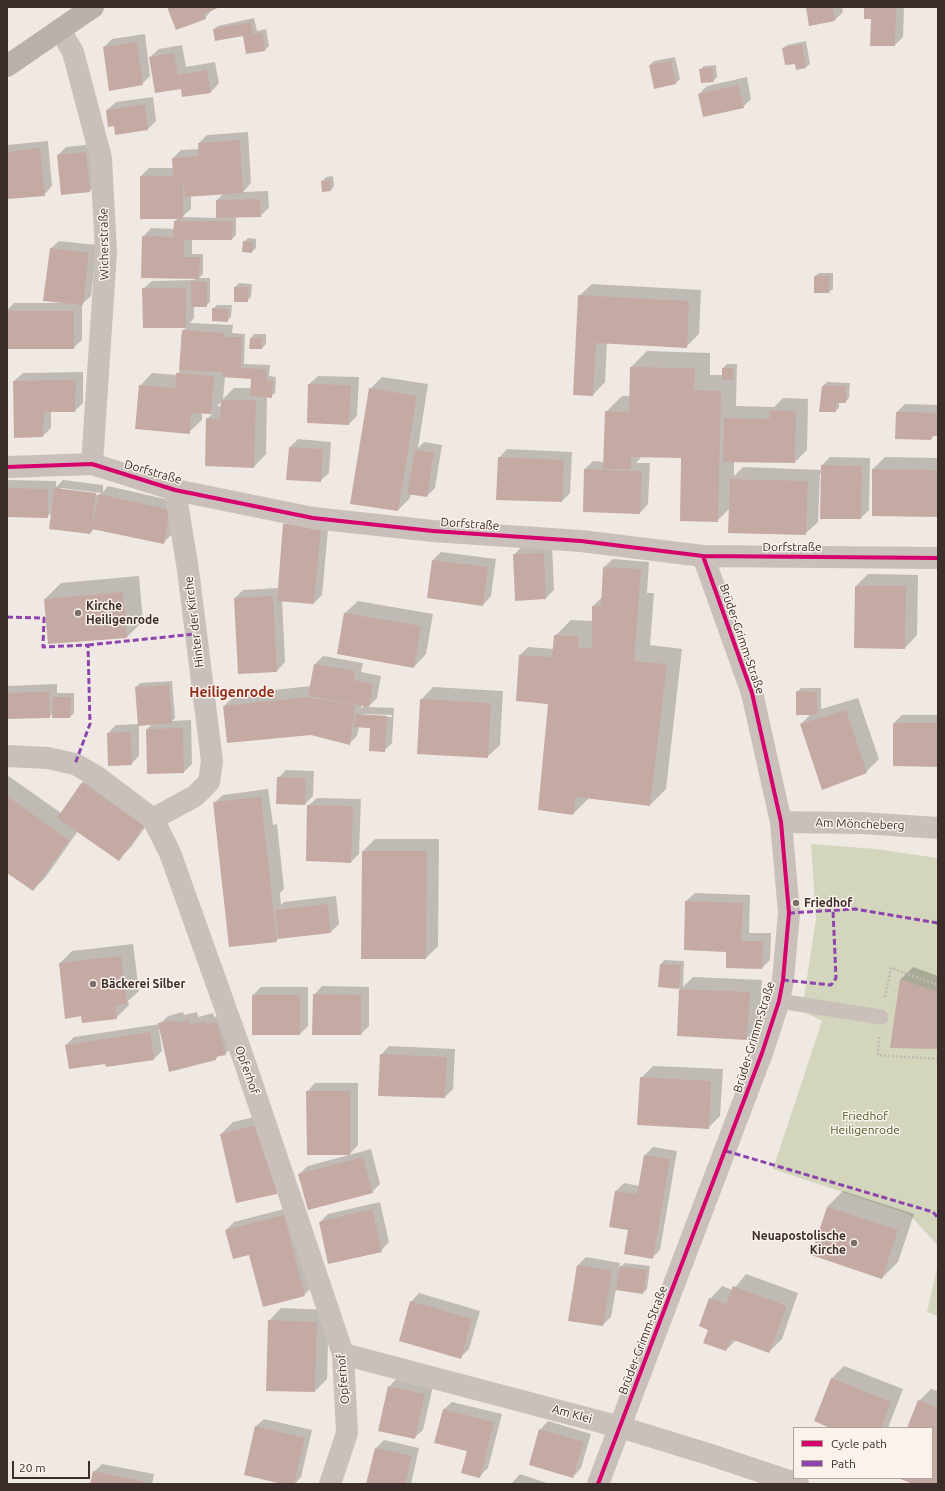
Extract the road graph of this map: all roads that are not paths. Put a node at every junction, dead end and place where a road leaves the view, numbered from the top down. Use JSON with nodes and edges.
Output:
{"nodes":[{"id":1,"x":93,"y":7,"type":"edge"},
{"id":2,"x":60,"y":30,"type":"junction"},
{"id":3,"x":7,"y":66,"type":"edge"},
{"id":4,"x":92,"y":464,"type":"junction"},
{"id":5,"x":7,"y":467,"type":"edge"},
{"id":6,"x":175,"y":490,"type":"junction"},
{"id":7,"x":703,"y":556,"type":"junction"},
{"id":8,"x":938,"y":558,"type":"edge"},
{"id":9,"x":7,"y":756,"type":"edge"},
{"id":10,"x":153,"y":819,"type":"junction"},
{"id":11,"x":781,"y":822,"type":"junction"},
{"id":12,"x":938,"y":828,"type":"edge"},
{"id":13,"x":779,"y":1001,"type":"junction"},
{"id":14,"x":881,"y":1017,"type":"dead end"},
{"id":15,"x":343,"y":1354,"type":"junction"},
{"id":16,"x":620,"y":1427,"type":"junction"},
{"id":17,"x":330,"y":1484,"type":"edge"},
{"id":18,"x":598,"y":1484,"type":"edge"},
{"id":19,"x":798,"y":1484,"type":"edge"}],
"edges":[{"from":1,"to":2,"type":"main road"},
{"from":2,"to":3,"type":"main road"},
{"from":2,"to":4,"type":"street","name":"Wicherstraße"},
{"from":4,"to":5,"type":"street","name":"Dorfstraße"},
{"from":4,"to":6,"type":"street","name":"Dorfstraße"},
{"from":6,"to":7,"type":"street","name":"Dorfstraße"},
{"from":6,"to":10,"type":"street","name":"Hinter der Kirche"},
{"from":7,"to":8,"type":"street","name":"Dorfstraße"},
{"from":7,"to":11,"type":"street","name":"Brüder-Grimm-Straße"},
{"from":9,"to":10,"type":"street","name":"Opferhof"},
{"from":10,"to":15,"type":"street","name":"Opferhof"},
{"from":11,"to":12,"type":"street","name":"Am Möncheberg"},
{"from":11,"to":13,"type":"street","name":"Brüder-Grimm-Straße"},
{"from":13,"to":14,"type":"lane"},
{"from":13,"to":16,"type":"street","name":"Brüder-Grimm-Straße"},
{"from":15,"to":16,"type":"street","name":"Am Klei"},
{"from":15,"to":17,"type":"street","name":"Opferhof"},
{"from":16,"to":18,"type":"street","name":"Brüder-Grimm-Straße"},
{"from":16,"to":19,"type":"street","name":"Am Klei"}]}
